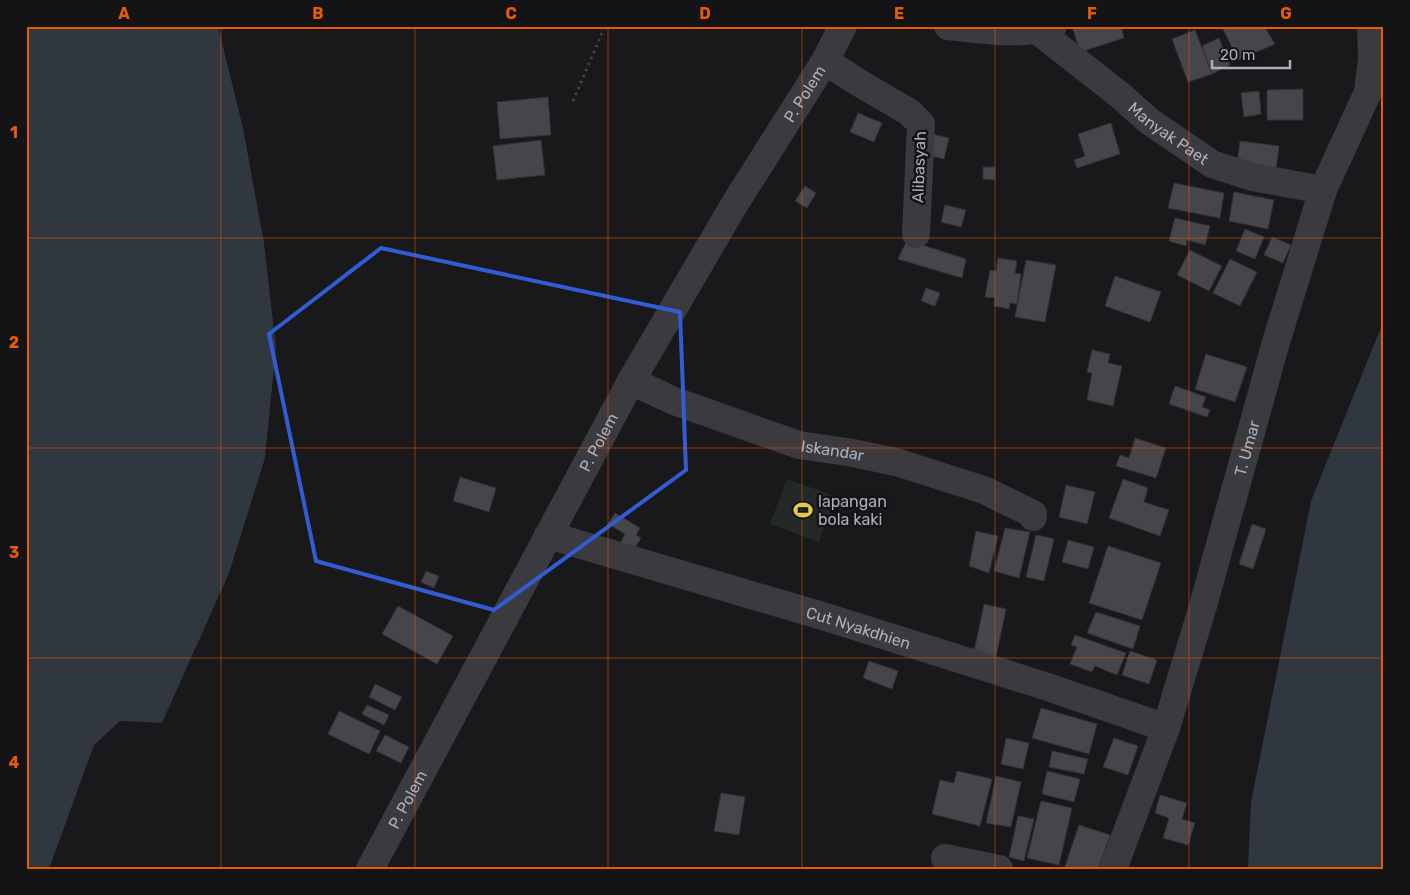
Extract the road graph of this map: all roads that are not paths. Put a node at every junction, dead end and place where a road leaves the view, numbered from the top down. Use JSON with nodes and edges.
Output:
{"nodes":[{"id":1,"x":843,"y":26,"type":"edge"},
{"id":2,"x":948,"y":26,"type":"edge"},
{"id":3,"x":1371,"y":26,"type":"edge"},
{"id":4,"x":1045,"y":28,"type":"edge"},
{"id":5,"x":825,"y":61,"type":"junction"},
{"id":6,"x":1324,"y":190,"type":"junction"},
{"id":7,"x":916,"y":234,"type":"dead end"},
{"id":8,"x":631,"y":381,"type":"junction"},
{"id":9,"x":1033,"y":517,"type":"dead end"},
{"id":10,"x":548,"y":535,"type":"junction"},
{"id":11,"x":1166,"y":728,"type":"junction"},
{"id":12,"x":945,"y":858,"type":"dead end"},
{"id":13,"x":370,"y":869,"type":"edge"},
{"id":14,"x":1000,"y":869,"type":"edge"},
{"id":15,"x":1113,"y":869,"type":"edge"}],
"edges":[{"from":1,"to":5,"type":"street","name":"P. Polem"},
{"from":2,"to":4,"type":"street"},
{"from":3,"to":6,"type":"street","name":"T. Umar"},
{"from":4,"to":6,"type":"street","name":"Manyak Paet"},
{"from":5,"to":7,"type":"street","name":"Alibasyah"},
{"from":5,"to":8,"type":"street","name":"P. Polem"},
{"from":6,"to":11,"type":"street","name":"T. Umar"},
{"from":8,"to":9,"type":"street","name":"Iskandar"},
{"from":8,"to":10,"type":"street","name":"P. Polem"},
{"from":10,"to":11,"type":"street","name":"Cut Nyakdhien"},
{"from":10,"to":13,"type":"street","name":"P. Polem"},
{"from":11,"to":15,"type":"street","name":"T. Umar"},
{"from":12,"to":14,"type":"street"}]}
